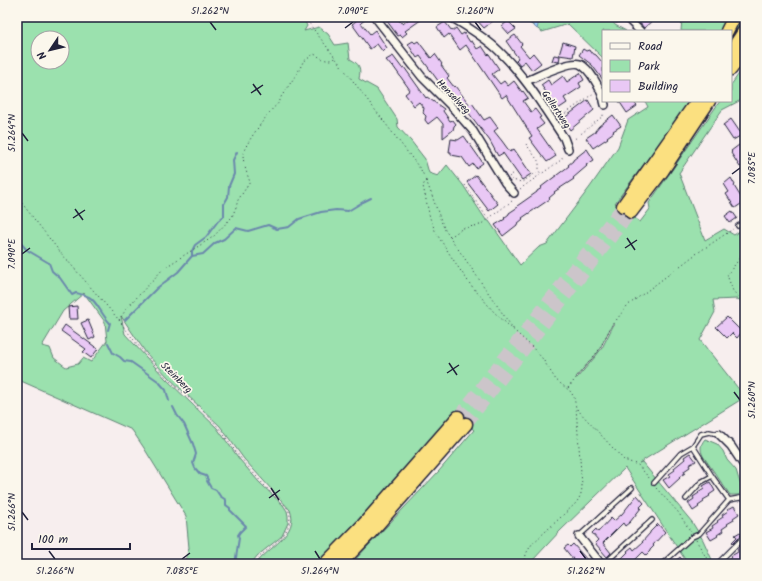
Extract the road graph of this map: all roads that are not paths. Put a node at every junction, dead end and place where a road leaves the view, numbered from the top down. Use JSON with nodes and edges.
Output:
{"nodes":[{"id":1,"x":375,"y":17,"type":"edge"},
{"id":2,"x":451,"y":17,"type":"edge"},
{"id":3,"x":639,"y":17,"type":"edge"},
{"id":4,"x":734,"y":17,"type":"edge"},
{"id":5,"x":629,"y":20,"type":"edge"},
{"id":6,"x":639,"y":30,"type":"edge"},
{"id":7,"x":728,"y":30,"type":"edge"},
{"id":8,"x":745,"y":30,"type":"edge"},
{"id":9,"x":745,"y":49,"type":"edge"},
{"id":10,"x":732,"y":50,"type":"edge"},
{"id":11,"x":732,"y":68,"type":"edge"},
{"id":12,"x":526,"y":81,"type":"junction"},
{"id":13,"x":602,"y":95,"type":"edge"},
{"id":14,"x":709,"y":102,"type":"edge"},
{"id":15,"x":694,"y":104,"type":"edge"},
{"id":16,"x":567,"y":147,"type":"road end"},
{"id":17,"x":514,"y":193,"type":"dead end"},
{"id":18,"x":745,"y":222,"type":"edge"},
{"id":19,"x":738,"y":226,"type":"road end"},
{"id":20,"x":719,"y":434,"type":"joint"},
{"id":21,"x":693,"y":446,"type":"junction"},
{"id":22,"x":745,"y":467,"type":"edge"},
{"id":23,"x":712,"y":476,"type":"junction"},
{"id":24,"x":654,"y":483,"type":"road end"},
{"id":25,"x":632,"y":488,"type":"dead end"},
{"id":26,"x":745,"y":497,"type":"edge"},
{"id":27,"x":686,"y":499,"type":"dead end"},
{"id":28,"x":729,"y":500,"type":"junction"},
{"id":29,"x":652,"y":520,"type":"dead end"},
{"id":30,"x":579,"y":536,"type":"joint"},
{"id":31,"x":745,"y":536,"type":"edge"},
{"id":32,"x":718,"y":563,"type":"dead end"},
{"id":33,"x":325,"y":564,"type":"edge"},
{"id":34,"x":340,"y":564,"type":"edge"},
{"id":35,"x":601,"y":564,"type":"edge"},
{"id":36,"x":604,"y":564,"type":"edge"},
{"id":37,"x":662,"y":564,"type":"edge"}],
"edges":[{"from":1,"to":17,"type":"street","name":"Henselweg"},
{"from":2,"to":12,"type":"street","name":"Gellertweg"},
{"from":3,"to":5,"type":"lane"},
{"from":4,"to":7,"type":"highway"},
{"from":5,"to":6,"type":"street"},
{"from":8,"to":10,"type":"highway"},
{"from":9,"to":11,"type":"highway"},
{"from":12,"to":13,"type":"street","name":"Gellertweg"},
{"from":12,"to":16,"type":"street","name":"Gellertweg"},
{"from":14,"to":15,"type":"highway"},
{"from":18,"to":19,"type":"lane"},
{"from":20,"to":21,"type":"lane"},
{"from":20,"to":22,"type":"street"},
{"from":21,"to":23,"type":"lane"},
{"from":21,"to":24,"type":"lane"},
{"from":23,"to":27,"type":"lane"},
{"from":23,"to":28,"type":"lane"},
{"from":25,"to":30,"type":"lane"},
{"from":26,"to":28,"type":"lane"},
{"from":28,"to":37,"type":"lane"},
{"from":29,"to":36,"type":"lane"},
{"from":30,"to":35,"type":"street"},
{"from":31,"to":32,"type":"lane"},
{"from":33,"to":34,"type":"highway"}]}
